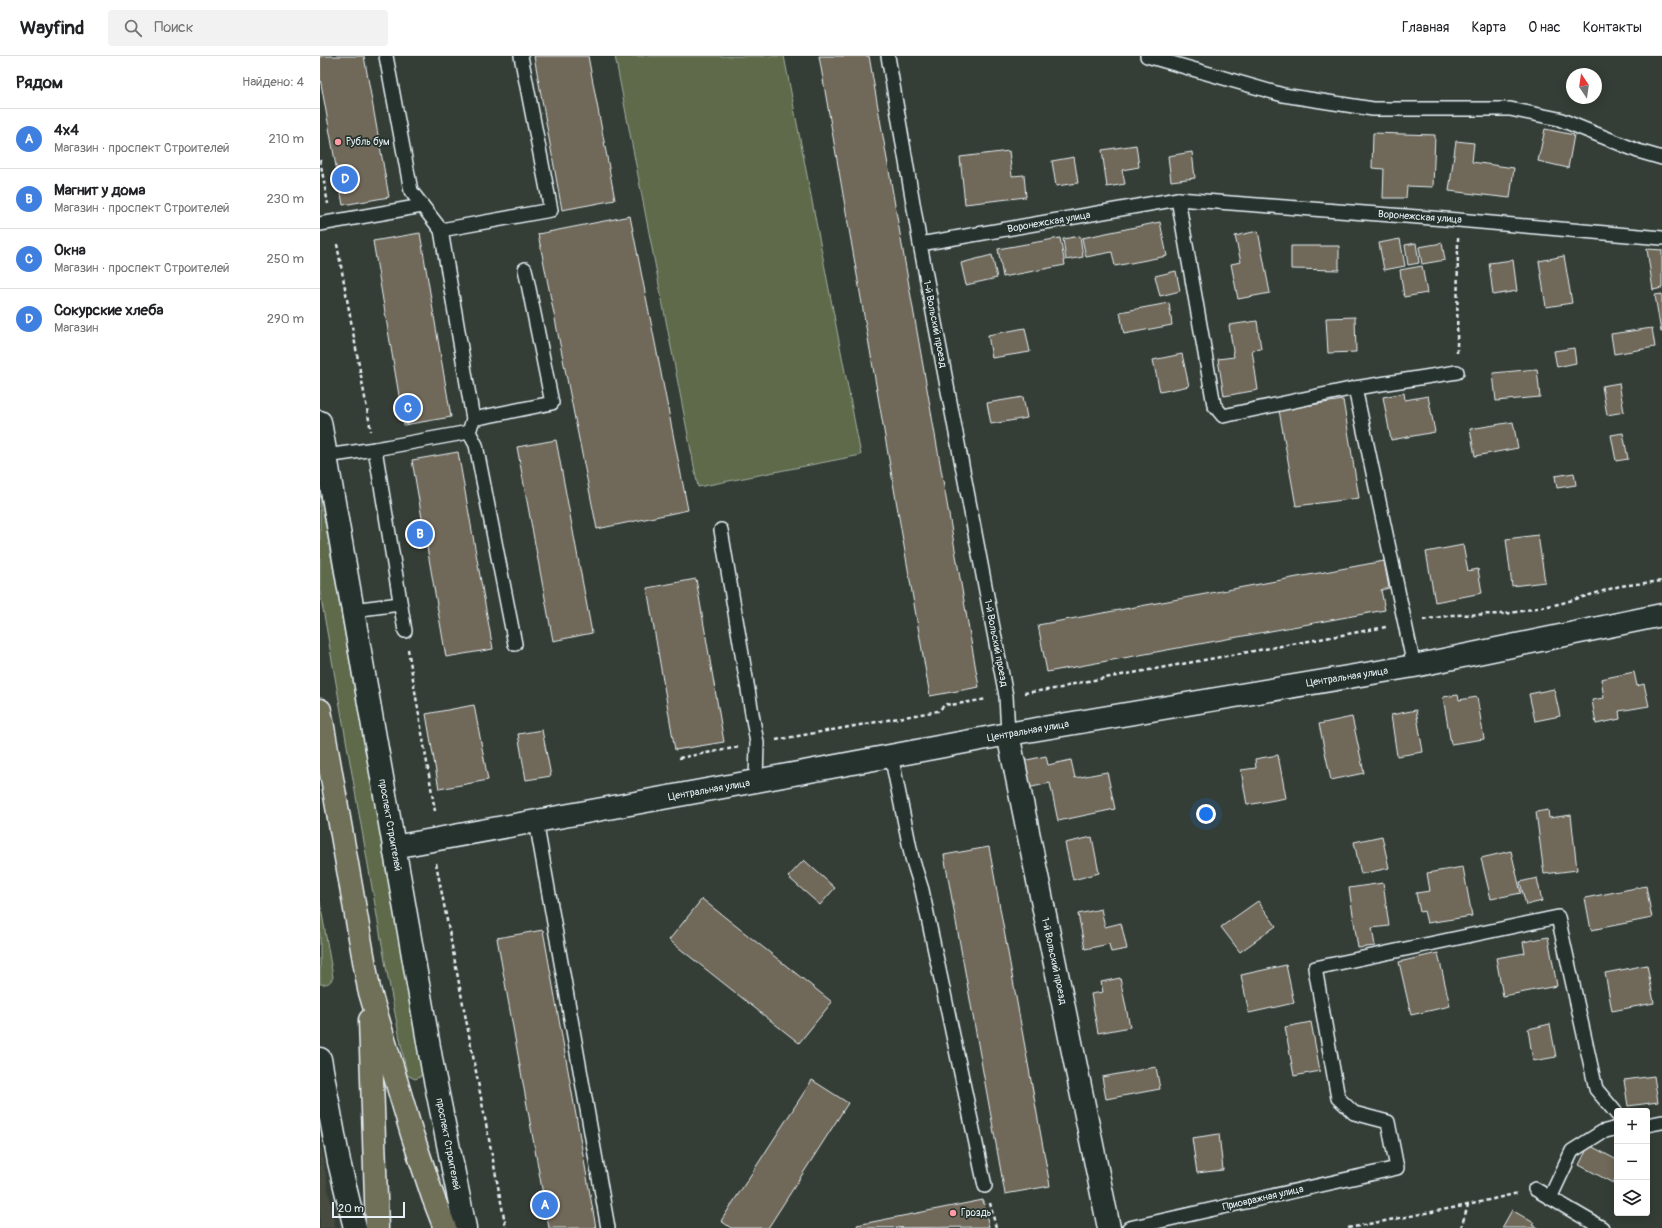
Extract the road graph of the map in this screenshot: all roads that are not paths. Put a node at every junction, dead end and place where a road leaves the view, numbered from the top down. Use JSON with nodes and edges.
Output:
{"nodes":[{"id":1,"x":386,"y":56,"type":"edge"},
{"id":2,"x":521,"y":56,"type":"edge"},
{"id":3,"x":888,"y":56,"type":"edge"},
{"id":4,"x":1147,"y":56,"type":"edge"},
{"id":5,"x":1662,"y":158,"type":"edge"},
{"id":6,"x":1178,"y":199,"type":"junction"},
{"id":7,"x":422,"y":206,"type":"junction"},
{"id":8,"x":320,"y":224,"type":"edge"},
{"id":9,"x":441,"y":230,"type":"junction"},
{"id":10,"x":1662,"y":238,"type":"edge"},
{"id":11,"x":920,"y":244,"type":"junction"},
{"id":12,"x":525,"y":269,"type":"dead end"},
{"id":13,"x":1457,"y":372,"type":"road end"},
{"id":14,"x":1355,"y":388,"type":"junction"},
{"id":15,"x":473,"y":419,"type":"junction"},
{"id":16,"x":320,"y":422,"type":"edge"},
{"id":17,"x":469,"y":432,"type":"junction"},
{"id":18,"x":375,"y":449,"type":"junction"},
{"id":19,"x":326,"y":456,"type":"junction"},
{"id":20,"x":721,"y":530,"type":"dead end"},
{"id":21,"x":400,"y":604,"type":"junction"},
{"id":22,"x":353,"y":610,"type":"junction"},
{"id":23,"x":1662,"y":615,"type":"edge"},
{"id":24,"x":405,"y":631,"type":"road end"},
{"id":25,"x":515,"y":644,"type":"dead end"},
{"id":26,"x":1414,"y":666,"type":"junction"},
{"id":27,"x":320,"y":710,"type":"edge"},
{"id":28,"x":1008,"y":734,"type":"junction"},
{"id":29,"x":891,"y":755,"type":"junction"},
{"id":30,"x":756,"y":781,"type":"junction"},
{"id":31,"x":536,"y":820,"type":"junction"},
{"id":32,"x":394,"y":847,"type":"junction"},
{"id":33,"x":369,"y":989,"type":"junction"},
{"id":34,"x":320,"y":1059,"type":"edge"},
{"id":35,"x":1614,"y":1110,"type":"edge"},
{"id":36,"x":1662,"y":1122,"type":"edge"},
{"id":37,"x":1650,"y":1124,"type":"edge"},
{"id":38,"x":1614,"y":1129,"type":"edge"},
{"id":39,"x":985,"y":1186,"type":"dead end"},
{"id":40,"x":1535,"y":1189,"type":"road end"},
{"id":41,"x":1550,"y":1198,"type":"junction"},
{"id":42,"x":355,"y":1228,"type":"edge"},
{"id":43,"x":377,"y":1228,"type":"edge"},
{"id":44,"x":445,"y":1228,"type":"edge"},
{"id":45,"x":465,"y":1228,"type":"edge"},
{"id":46,"x":608,"y":1228,"type":"edge"},
{"id":47,"x":1109,"y":1228,"type":"edge"},
{"id":48,"x":1129,"y":1228,"type":"edge"},
{"id":49,"x":1602,"y":1228,"type":"edge"}],
"edges":[{"from":1,"to":7,"type":"lane"},
{"from":2,"to":9,"type":"lane"},
{"from":3,"to":11,"type":"lane","name":"1-й Вольский проезд"},
{"from":4,"to":5,"type":"lane"},
{"from":6,"to":10,"type":"lane","name":"Воронежская улица"},
{"from":6,"to":11,"type":"lane","name":"Воронежская улица"},
{"from":6,"to":14,"type":"lane"},
{"from":7,"to":8,"type":"lane"},
{"from":7,"to":9,"type":"lane"},
{"from":9,"to":15,"type":"lane"},
{"from":11,"to":28,"type":"lane","name":"1-й Вольский проезд"},
{"from":12,"to":15,"type":"lane"},
{"from":13,"to":14,"type":"lane"},
{"from":14,"to":26,"type":"lane"},
{"from":15,"to":17,"type":"lane"},
{"from":16,"to":19,"type":"street","name":"проспект Строителей"},
{"from":17,"to":18,"type":"lane"},
{"from":17,"to":25,"type":"lane"},
{"from":18,"to":19,"type":"lane"},
{"from":18,"to":21,"type":"lane"},
{"from":19,"to":22,"type":"street","name":"проспект Строителей"},
{"from":20,"to":30,"type":"lane"},
{"from":21,"to":22,"type":"lane"},
{"from":21,"to":24,"type":"lane"},
{"from":22,"to":32,"type":"street","name":"проспект Строителей"},
{"from":23,"to":26,"type":"street","name":"Центральная улица"},
{"from":26,"to":28,"type":"street","name":"Центральная улица"},
{"from":27,"to":33,"type":"main road"},
{"from":28,"to":29,"type":"street","name":"Центральная улица"},
{"from":28,"to":47,"type":"street","name":"1-й Вольский проезд"},
{"from":29,"to":30,"type":"street","name":"Центральная улица"},
{"from":29,"to":39,"type":"lane"},
{"from":30,"to":31,"type":"street","name":"Центральная улица"},
{"from":31,"to":32,"type":"street","name":"Центральная улица"},
{"from":31,"to":46,"type":"lane"},
{"from":32,"to":45,"type":"street","name":"проспект Строителей"},
{"from":33,"to":43,"type":"main road"},
{"from":33,"to":44,"type":"main road"},
{"from":34,"to":42,"type":"street"},
{"from":35,"to":48,"type":"lane","name":"Приовражная улица"},
{"from":36,"to":37,"type":"lane"},
{"from":38,"to":41,"type":"lane"},
{"from":40,"to":41,"type":"lane"},
{"from":41,"to":49,"type":"lane"}]}
